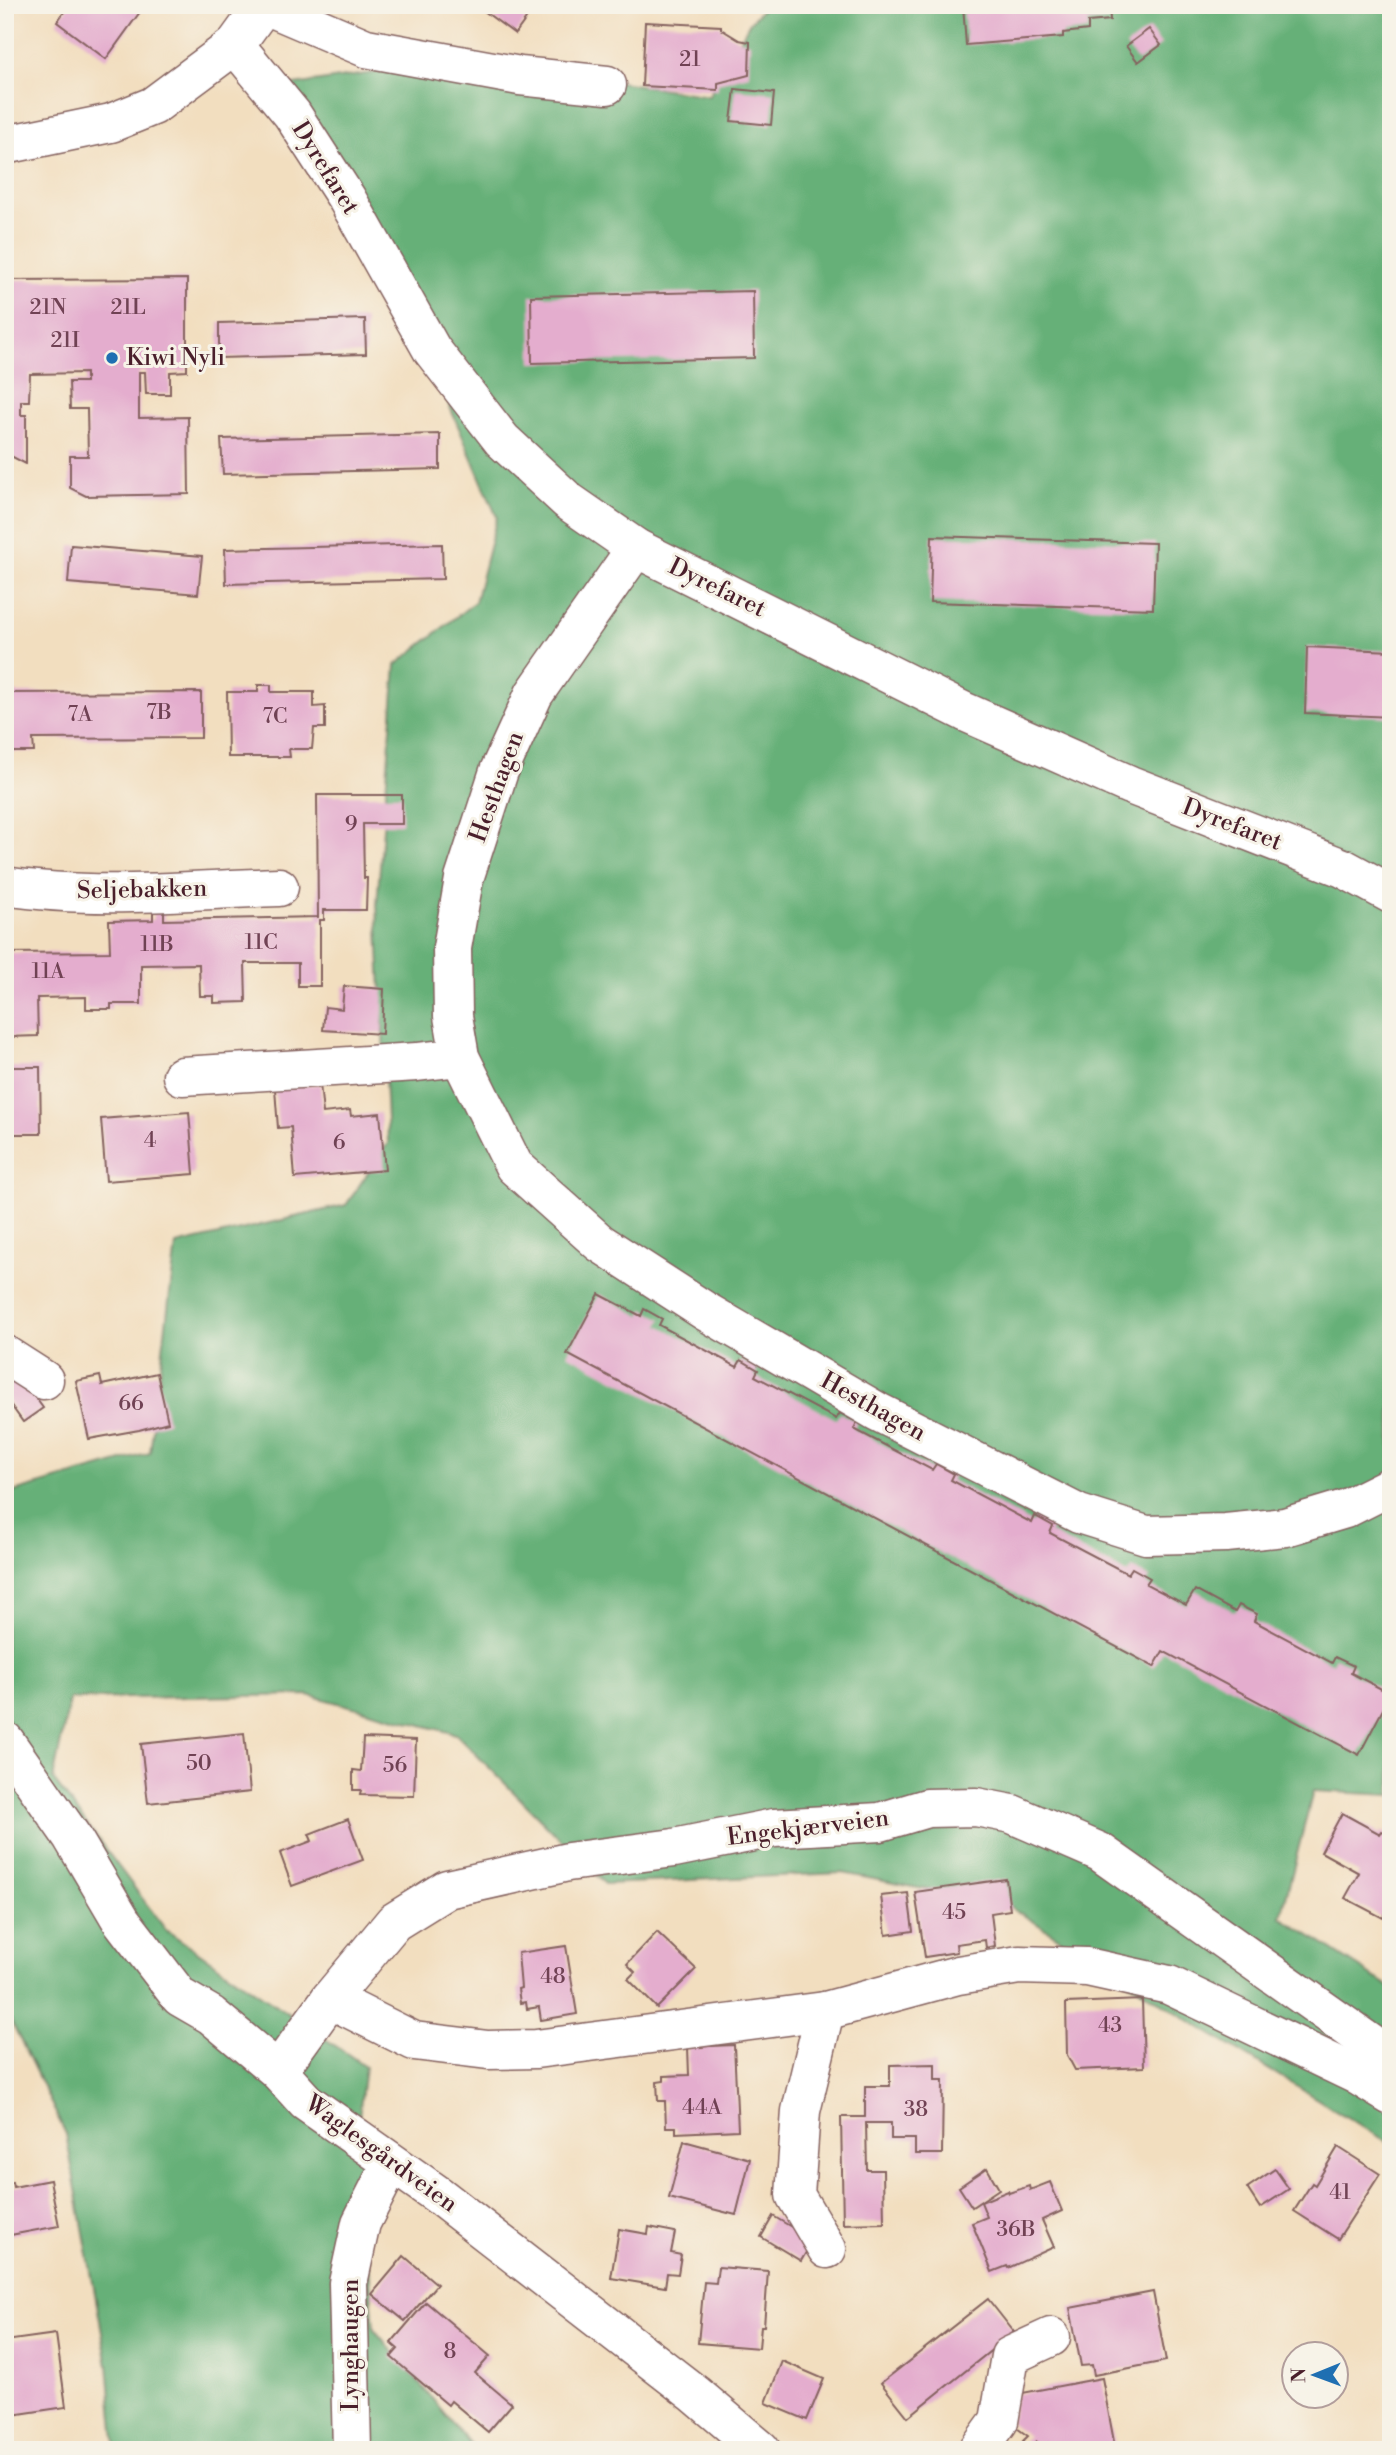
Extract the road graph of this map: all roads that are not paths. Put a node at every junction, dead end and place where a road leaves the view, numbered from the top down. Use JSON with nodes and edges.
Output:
{"nodes":[{"id":1,"x":264,"y":5,"type":"edge"},
{"id":2,"x":235,"y":45,"type":"junction"},
{"id":3,"x":607,"y":85,"type":"dead end"},
{"id":4,"x":5,"y":145,"type":"edge"},
{"id":5,"x":636,"y":548,"type":"junction"},
{"id":6,"x":5,"y":886,"type":"edge"},
{"id":7,"x":279,"y":887,"type":"dead end"},
{"id":8,"x":1391,"y":894,"type":"edge"},
{"id":9,"x":460,"y":1058,"type":"junction"},
{"id":10,"x":182,"y":1076,"type":"dead end"},
{"id":11,"x":5,"y":1355,"type":"edge"},
{"id":12,"x":44,"y":1380,"type":"dead end"},
{"id":13,"x":1391,"y":1486,"type":"edge"},
{"id":14,"x":5,"y":1741,"type":"edge"},
{"id":15,"x":330,"y":1999,"type":"junction"},
{"id":16,"x":825,"y":2011,"type":"junction"},
{"id":17,"x":1391,"y":2058,"type":"edge"},
{"id":18,"x":278,"y":2071,"type":"junction"},
{"id":19,"x":1391,"y":2096,"type":"edge"},
{"id":20,"x":391,"y":2164,"type":"junction"},
{"id":21,"x":827,"y":2249,"type":"dead end"},
{"id":22,"x":1051,"y":2337,"type":"dead end"},
{"id":23,"x":352,"y":2450,"type":"edge"},
{"id":24,"x":761,"y":2450,"type":"edge"},
{"id":25,"x":978,"y":2450,"type":"edge"}],
"edges":[{"from":1,"to":2,"type":"street"},
{"from":1,"to":3,"type":"street"},
{"from":2,"to":4,"type":"street"},
{"from":2,"to":5,"type":"street","name":"Dyrefaret"},
{"from":5,"to":8,"type":"street","name":"Dyrefaret"},
{"from":5,"to":9,"type":"street","name":"Hesthagen"},
{"from":6,"to":7,"type":"street","name":"Seljebakken"},
{"from":9,"to":10,"type":"street"},
{"from":9,"to":13,"type":"street","name":"Hesthagen"},
{"from":11,"to":12,"type":"street"},
{"from":14,"to":18,"type":"street","name":"Waglesgårdveien"},
{"from":15,"to":16,"type":"street"},
{"from":15,"to":17,"type":"street","name":"Engekjærveien"},
{"from":15,"to":18,"type":"street","name":"Engekjærveien"},
{"from":16,"to":19,"type":"street"},
{"from":16,"to":21,"type":"street"},
{"from":18,"to":20,"type":"street","name":"Waglesgårdveien"},
{"from":20,"to":23,"type":"street","name":"Lynghaugen"},
{"from":20,"to":24,"type":"street","name":"Waglesgårdveien"},
{"from":22,"to":25,"type":"street"}]}
